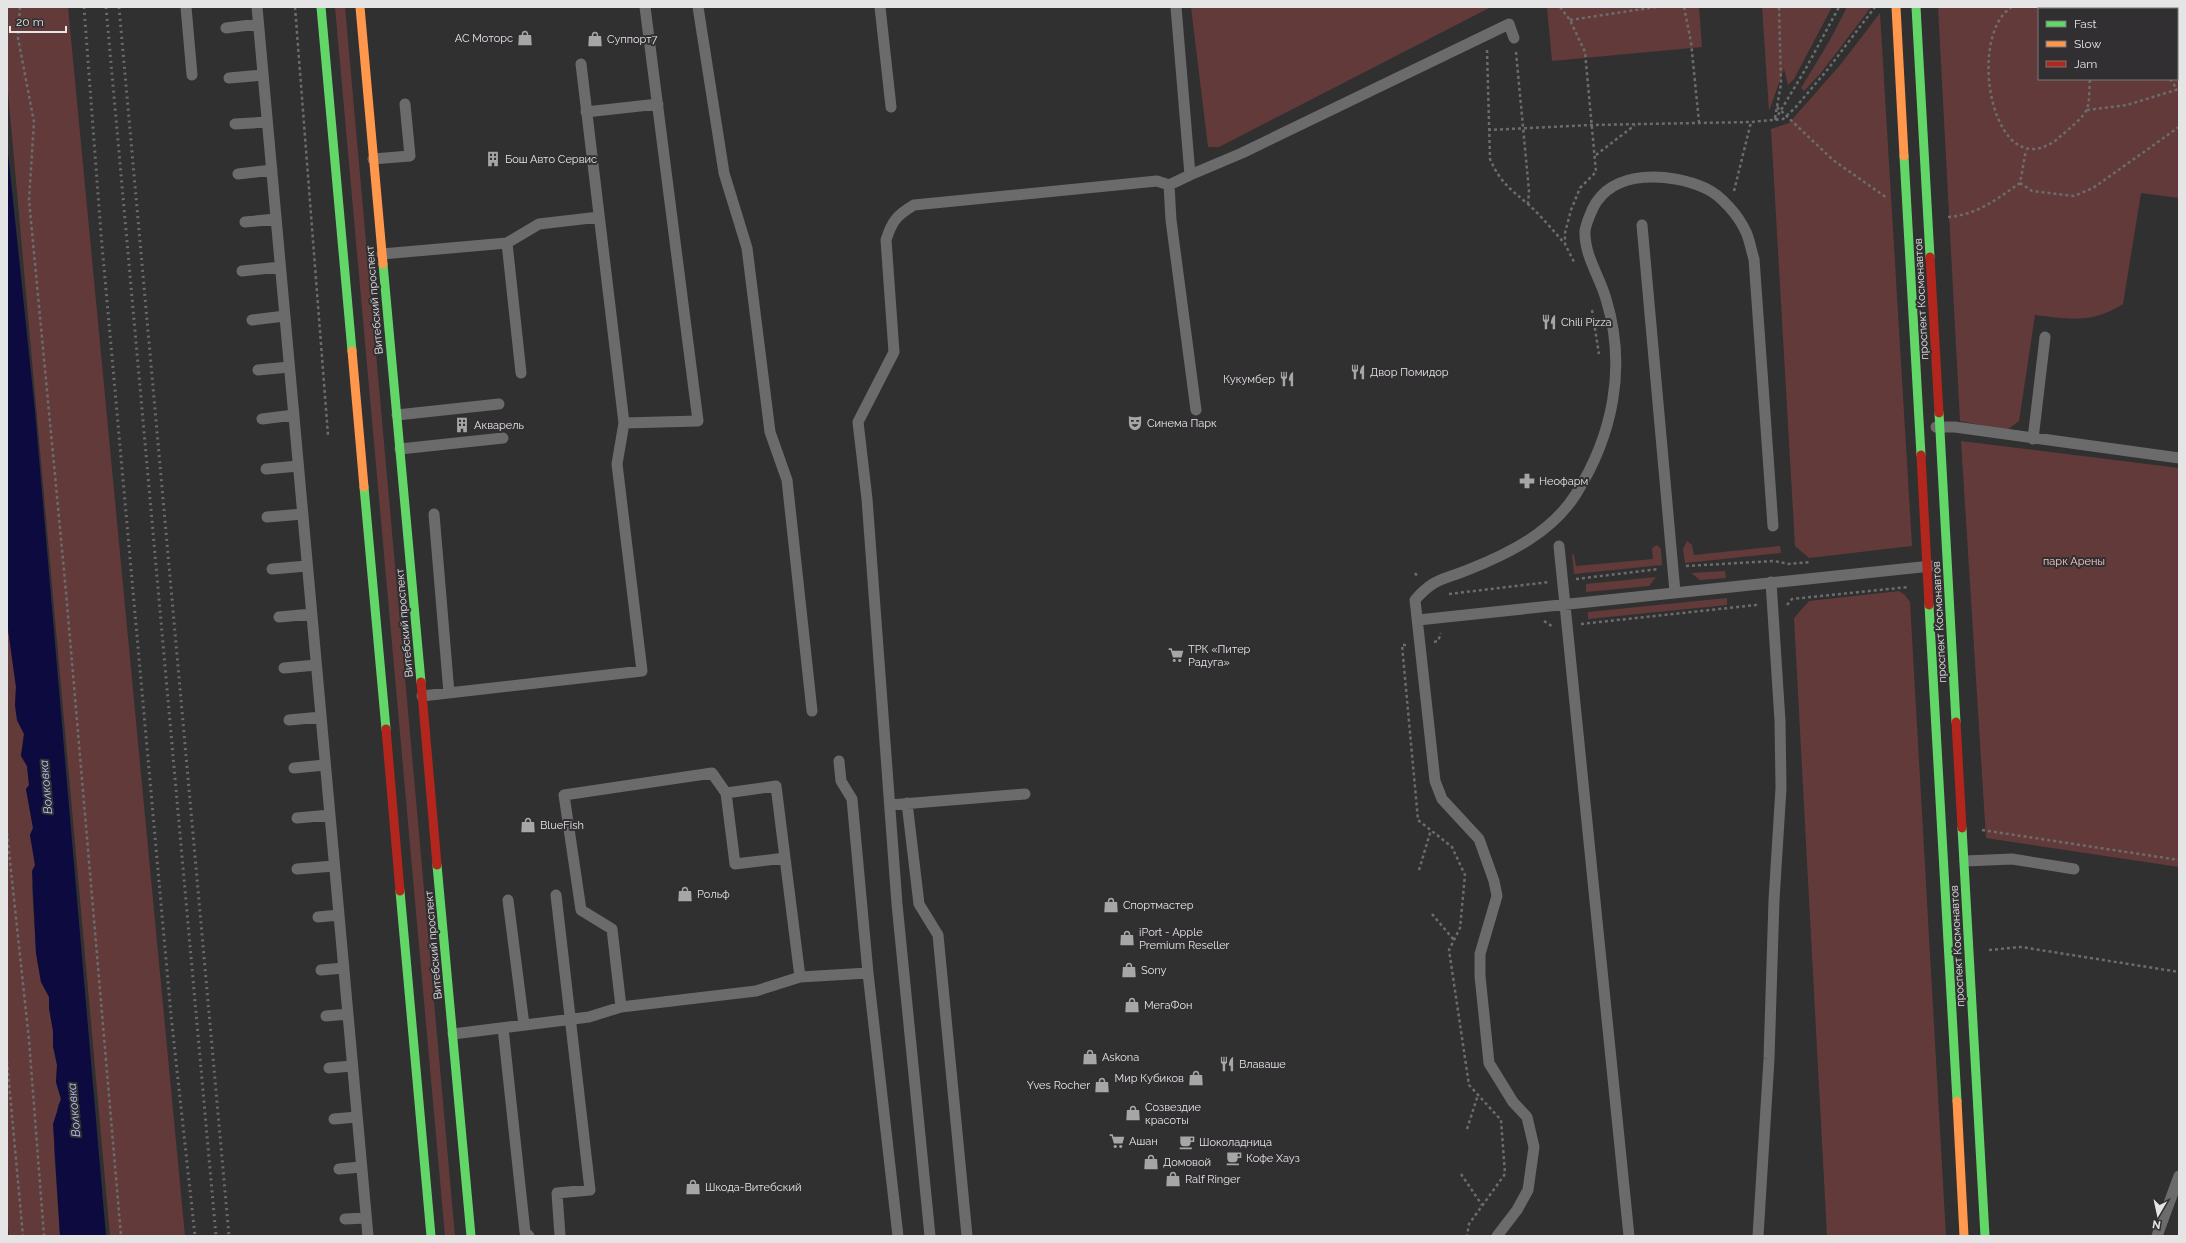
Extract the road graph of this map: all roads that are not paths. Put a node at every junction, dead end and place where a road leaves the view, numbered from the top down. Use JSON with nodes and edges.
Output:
{"nodes":[{"id":1,"x":186,"y":7,"type":"edge"},
{"id":2,"x":257,"y":7,"type":"edge"},
{"id":3,"x":321,"y":7,"type":"edge"},
{"id":4,"x":360,"y":7,"type":"edge"},
{"id":5,"x":645,"y":7,"type":"edge"},
{"id":6,"x":698,"y":7,"type":"edge"},
{"id":7,"x":880,"y":7,"type":"edge"},
{"id":8,"x":1176,"y":7,"type":"edge"},
{"id":9,"x":1896,"y":7,"type":"edge"},
{"id":10,"x":1916,"y":7,"type":"edge"},
{"id":11,"x":258,"y":24,"type":"junction"},
{"id":12,"x":226,"y":28,"type":"dead end"},
{"id":13,"x":1514,"y":38,"type":"road end"},
{"id":14,"x":580,"y":64,"type":"dead end"},
{"id":15,"x":192,"y":75,"type":"dead end"},
{"id":16,"x":263,"y":75,"type":"junction"},
{"id":17,"x":229,"y":78,"type":"dead end"},
{"id":18,"x":405,"y":104,"type":"dead end"},
{"id":19,"x":658,"y":104,"type":"junction"},
{"id":20,"x":891,"y":107,"type":"dead end"},
{"id":21,"x":586,"y":112,"type":"junction"},
{"id":22,"x":267,"y":122,"type":"junction"},
{"id":23,"x":235,"y":124,"type":"dead end"},
{"id":24,"x":373,"y":159,"type":"junction"},
{"id":25,"x":272,"y":170,"type":"junction"},
{"id":26,"x":238,"y":174,"type":"dead end"},
{"id":27,"x":1190,"y":175,"type":"junction"},
{"id":28,"x":1169,"y":185,"type":"junction"},
{"id":29,"x":599,"y":217,"type":"junction"},
{"id":30,"x":276,"y":219,"type":"junction"},
{"id":31,"x":245,"y":222,"type":"dead end"},
{"id":32,"x":1642,"y":225,"type":"dead end"},
{"id":33,"x":507,"y":243,"type":"junction"},
{"id":34,"x":382,"y":254,"type":"junction"},
{"id":35,"x":280,"y":267,"type":"junction"},
{"id":36,"x":242,"y":270,"type":"dead end"},
{"id":37,"x":285,"y":316,"type":"junction"},
{"id":38,"x":252,"y":320,"type":"dead end"},
{"id":39,"x":2045,"y":337,"type":"dead end"},
{"id":40,"x":289,"y":367,"type":"junction"},
{"id":41,"x":258,"y":370,"type":"dead end"},
{"id":42,"x":521,"y":373,"type":"dead end"},
{"id":43,"x":499,"y":404,"type":"dead end"},
{"id":44,"x":1196,"y":410,"type":"dead end"},
{"id":45,"x":294,"y":414,"type":"junction"},
{"id":46,"x":397,"y":415,"type":"junction"},
{"id":47,"x":262,"y":419,"type":"dead end"},
{"id":48,"x":624,"y":423,"type":"junction"},
{"id":49,"x":1940,"y":426,"type":"junction"},
{"id":50,"x":1920,"y":428,"type":"junction"},
{"id":51,"x":503,"y":438,"type":"dead end"},
{"id":52,"x":2033,"y":439,"type":"junction"},
{"id":53,"x":400,"y":449,"type":"junction"},
{"id":54,"x":2179,"y":458,"type":"edge"},
{"id":55,"x":298,"y":466,"type":"junction"},
{"id":56,"x":266,"y":469,"type":"dead end"},
{"id":57,"x":303,"y":514,"type":"junction"},
{"id":58,"x":434,"y":514,"type":"dead end"},
{"id":59,"x":267,"y":517,"type":"dead end"},
{"id":60,"x":1773,"y":526,"type":"dead end"},
{"id":61,"x":1559,"y":546,"type":"dead end"},
{"id":62,"x":1947,"y":565,"type":"junction"},
{"id":63,"x":307,"y":566,"type":"junction"},
{"id":64,"x":1927,"y":567,"type":"junction"},
{"id":65,"x":272,"y":569,"type":"dead end"},
{"id":66,"x":1771,"y":582,"type":"junction"},
{"id":67,"x":1675,"y":592,"type":"junction"},
{"id":68,"x":1565,"y":604,"type":"junction"},
{"id":69,"x":312,"y":614,"type":"junction"},
{"id":70,"x":279,"y":617,"type":"dead end"},
{"id":71,"x":1418,"y":620,"type":"junction"},
{"id":72,"x":316,"y":665,"type":"junction"},
{"id":73,"x":284,"y":668,"type":"dead end"},
{"id":74,"x":449,"y":694,"type":"junction"},
{"id":75,"x":422,"y":696,"type":"junction"},
{"id":76,"x":812,"y":712,"type":"dead end"},
{"id":77,"x":321,"y":717,"type":"junction"},
{"id":78,"x":289,"y":720,"type":"dead end"},
{"id":79,"x":839,"y":761,"type":"dead end"},
{"id":80,"x":325,"y":766,"type":"junction"},
{"id":81,"x":294,"y":768,"type":"dead end"},
{"id":82,"x":726,"y":792,"type":"junction"},
{"id":83,"x":1025,"y":794,"type":"dead end"},
{"id":84,"x":907,"y":803,"type":"junction"},
{"id":85,"x":890,"y":805,"type":"junction"},
{"id":86,"x":330,"y":815,"type":"junction"},
{"id":87,"x":297,"y":818,"type":"dead end"},
{"id":88,"x":785,"y":858,"type":"junction"},
{"id":89,"x":1965,"y":861,"type":"junction"},
{"id":90,"x":334,"y":866,"type":"junction"},
{"id":91,"x":297,"y":869,"type":"dead end"},
{"id":92,"x":2074,"y":869,"type":"dead end"},
{"id":93,"x":556,"y":895,"type":"dead end"},
{"id":94,"x":508,"y":900,"type":"dead end"},
{"id":95,"x":339,"y":915,"type":"junction"},
{"id":96,"x":318,"y":917,"type":"dead end"},
{"id":97,"x":344,"y":968,"type":"junction"},
{"id":98,"x":321,"y":970,"type":"dead end"},
{"id":99,"x":868,"y":973,"type":"junction"},
{"id":100,"x":800,"y":977,"type":"junction"},
{"id":101,"x":621,"y":1007,"type":"junction"},
{"id":102,"x":348,"y":1014,"type":"junction"},
{"id":103,"x":326,"y":1016,"type":"dead end"},
{"id":104,"x":571,"y":1019,"type":"junction"},
{"id":105,"x":524,"y":1025,"type":"junction"},
{"id":106,"x":503,"y":1028,"type":"junction"},
{"id":107,"x":453,"y":1034,"type":"junction"},
{"id":108,"x":352,"y":1066,"type":"junction"},
{"id":109,"x":330,"y":1068,"type":"dead end"},
{"id":110,"x":357,"y":1117,"type":"junction"},
{"id":111,"x":334,"y":1119,"type":"dead end"},
{"id":112,"x":361,"y":1167,"type":"junction"},
{"id":113,"x":339,"y":1169,"type":"dead end"},
{"id":114,"x":2179,"y":1176,"type":"edge"},
{"id":115,"x":366,"y":1218,"type":"junction"},
{"id":116,"x":345,"y":1219,"type":"dead end"},
{"id":117,"x":368,"y":1236,"type":"edge"},
{"id":118,"x":431,"y":1236,"type":"edge"},
{"id":119,"x":471,"y":1236,"type":"edge"},
{"id":120,"x":529,"y":1236,"type":"edge"},
{"id":121,"x":560,"y":1236,"type":"edge"},
{"id":122,"x":898,"y":1236,"type":"edge"},
{"id":123,"x":930,"y":1236,"type":"edge"},
{"id":124,"x":967,"y":1236,"type":"edge"},
{"id":125,"x":1497,"y":1236,"type":"edge"},
{"id":126,"x":1629,"y":1236,"type":"edge"},
{"id":127,"x":1758,"y":1236,"type":"edge"},
{"id":128,"x":1964,"y":1236,"type":"edge"},
{"id":129,"x":1984,"y":1236,"type":"edge"},
{"id":130,"x":2157,"y":1236,"type":"edge"}],
"edges":[{"from":1,"to":15,"type":"lane"},
{"from":2,"to":11,"type":"lane"},
{"from":3,"to":118,"type":"main road"},
{"from":4,"to":24,"type":"main road","name":"Витебский проспект"},
{"from":5,"to":19,"type":"lane"},
{"from":6,"to":76,"type":"lane"},
{"from":7,"to":20,"type":"lane"},
{"from":8,"to":27,"type":"lane"},
{"from":9,"to":50,"type":"main road","name":"проспект Космонавтов"},
{"from":10,"to":49,"type":"main road","name":"проспект Космонавтов"},
{"from":11,"to":12,"type":"lane"},
{"from":11,"to":16,"type":"lane"},
{"from":13,"to":27,"type":"lane"},
{"from":14,"to":21,"type":"lane"},
{"from":16,"to":17,"type":"lane"},
{"from":16,"to":22,"type":"lane"},
{"from":18,"to":24,"type":"lane"},
{"from":19,"to":21,"type":"lane"},
{"from":19,"to":48,"type":"lane"},
{"from":21,"to":29,"type":"lane"},
{"from":22,"to":23,"type":"lane"},
{"from":22,"to":25,"type":"lane"},
{"from":24,"to":34,"type":"main road","name":"Витебский проспект"},
{"from":25,"to":26,"type":"lane"},
{"from":25,"to":30,"type":"lane"},
{"from":27,"to":28,"type":"lane"},
{"from":28,"to":44,"type":"lane"},
{"from":28,"to":85,"type":"lane"},
{"from":29,"to":33,"type":"lane"},
{"from":29,"to":48,"type":"lane"},
{"from":30,"to":31,"type":"lane"},
{"from":30,"to":35,"type":"lane"},
{"from":32,"to":67,"type":"lane"},
{"from":33,"to":34,"type":"lane"},
{"from":33,"to":42,"type":"lane"},
{"from":34,"to":46,"type":"main road","name":"Витебский проспект"},
{"from":35,"to":36,"type":"lane"},
{"from":35,"to":37,"type":"lane"},
{"from":37,"to":38,"type":"lane"},
{"from":37,"to":40,"type":"lane"},
{"from":39,"to":52,"type":"lane"},
{"from":40,"to":41,"type":"lane"},
{"from":40,"to":45,"type":"lane"},
{"from":43,"to":46,"type":"lane"},
{"from":45,"to":47,"type":"lane"},
{"from":45,"to":55,"type":"lane"},
{"from":46,"to":53,"type":"main road","name":"Витебский проспект"},
{"from":48,"to":74,"type":"lane"},
{"from":49,"to":50,"type":"lane"},
{"from":49,"to":52,"type":"lane"},
{"from":49,"to":62,"type":"main road","name":"проспект Космонавтов"},
{"from":50,"to":64,"type":"main road","name":"проспект Космонавтов"},
{"from":51,"to":53,"type":"lane"},
{"from":52,"to":54,"type":"lane"},
{"from":53,"to":75,"type":"main road","name":"Витебский проспект"},
{"from":55,"to":56,"type":"lane"},
{"from":55,"to":57,"type":"lane"},
{"from":57,"to":59,"type":"lane"},
{"from":57,"to":63,"type":"lane"},
{"from":58,"to":74,"type":"lane"},
{"from":60,"to":71,"type":"lane"},
{"from":61,"to":68,"type":"lane"},
{"from":62,"to":64,"type":"lane"},
{"from":62,"to":89,"type":"main road","name":"проспект Космонавтов"},
{"from":63,"to":65,"type":"lane"},
{"from":63,"to":69,"type":"lane"},
{"from":64,"to":66,"type":"lane"},
{"from":64,"to":128,"type":"main road","name":"проспект Космонавтов"},
{"from":66,"to":67,"type":"lane"},
{"from":66,"to":127,"type":"lane"},
{"from":67,"to":68,"type":"lane"},
{"from":68,"to":71,"type":"lane"},
{"from":68,"to":126,"type":"lane"},
{"from":69,"to":70,"type":"lane"},
{"from":69,"to":72,"type":"lane"},
{"from":71,"to":125,"type":"lane"},
{"from":72,"to":73,"type":"lane"},
{"from":72,"to":77,"type":"lane"},
{"from":74,"to":75,"type":"lane"},
{"from":75,"to":107,"type":"main road","name":"Витебский проспект"},
{"from":77,"to":78,"type":"lane"},
{"from":77,"to":80,"type":"lane"},
{"from":79,"to":99,"type":"lane"},
{"from":80,"to":81,"type":"lane"},
{"from":80,"to":86,"type":"lane"},
{"from":82,"to":88,"type":"lane"},
{"from":82,"to":88,"type":"lane"},
{"from":82,"to":101,"type":"lane"},
{"from":83,"to":84,"type":"lane"},
{"from":84,"to":85,"type":"lane"},
{"from":84,"to":124,"type":"lane"},
{"from":85,"to":123,"type":"lane"},
{"from":86,"to":87,"type":"lane"},
{"from":86,"to":90,"type":"lane"},
{"from":88,"to":100,"type":"lane"},
{"from":89,"to":92,"type":"lane"},
{"from":89,"to":129,"type":"main road","name":"проспект Космонавтов"},
{"from":90,"to":91,"type":"lane"},
{"from":90,"to":95,"type":"lane"},
{"from":93,"to":104,"type":"lane"},
{"from":94,"to":105,"type":"lane"},
{"from":95,"to":96,"type":"lane"},
{"from":95,"to":97,"type":"lane"},
{"from":97,"to":98,"type":"lane"},
{"from":97,"to":102,"type":"lane"},
{"from":99,"to":100,"type":"lane"},
{"from":99,"to":122,"type":"lane"},
{"from":100,"to":101,"type":"lane"},
{"from":101,"to":104,"type":"lane"},
{"from":102,"to":103,"type":"lane"},
{"from":102,"to":108,"type":"lane"},
{"from":104,"to":105,"type":"lane"},
{"from":104,"to":121,"type":"lane"},
{"from":105,"to":106,"type":"lane"},
{"from":106,"to":107,"type":"lane"},
{"from":106,"to":120,"type":"lane"},
{"from":107,"to":119,"type":"main road","name":"Витебский проспект"},
{"from":108,"to":109,"type":"lane"},
{"from":108,"to":110,"type":"lane"},
{"from":110,"to":111,"type":"lane"},
{"from":110,"to":112,"type":"lane"},
{"from":112,"to":113,"type":"lane"},
{"from":112,"to":115,"type":"lane"},
{"from":114,"to":130,"type":"lane"},
{"from":115,"to":116,"type":"lane"},
{"from":115,"to":117,"type":"lane"}]}
